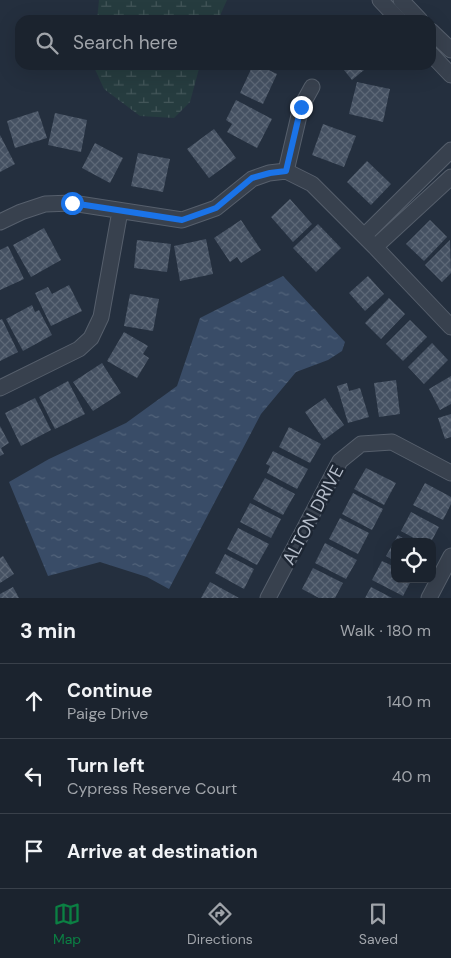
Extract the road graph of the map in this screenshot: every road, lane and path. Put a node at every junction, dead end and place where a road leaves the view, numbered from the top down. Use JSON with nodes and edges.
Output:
{"nodes":[{"id":1,"x":401,"y":0,"type":"edge"},
{"id":2,"x":384,"y":1,"type":"edge"},
{"id":3,"x":395,"y":15,"type":"edge"},
{"id":4,"x":415,"y":15,"type":"edge"},
{"id":5,"x":436,"y":36,"type":"edge"},
{"id":6,"x":451,"y":50,"type":"edge"},
{"id":7,"x":436,"y":59,"type":"edge"},
{"id":8,"x":451,"y":75,"type":"edge"},
{"id":9,"x":312,"y":87,"type":"dead end"},
{"id":10,"x":451,"y":150,"type":"edge"},
{"id":11,"x":286,"y":171,"type":"junction"},
{"id":12,"x":451,"y":177,"type":"edge"},
{"id":13,"x":120,"y":211,"type":"junction"},
{"id":14,"x":0,"y":222,"type":"edge"},
{"id":15,"x":364,"y":236,"type":"junction"},
{"id":16,"x":376,"y":247,"type":"junction"},
{"id":17,"x":451,"y":326,"type":"edge"},
{"id":18,"x":0,"y":388,"type":"edge"},
{"id":19,"x":451,"y":473,"type":"edge"},
{"id":20,"x":451,"y":556,"type":"edge"},
{"id":21,"x":268,"y":598,"type":"edge"},
{"id":22,"x":429,"y":598,"type":"edge"}],
"edges":[{"from":1,"to":4,"type":"street"},
{"from":2,"to":3,"type":"street"},
{"from":5,"to":6,"type":"street"},
{"from":7,"to":8,"type":"street"},
{"from":9,"to":11,"type":"street"},
{"from":10,"to":15,"type":"street"},
{"from":11,"to":13,"type":"street"},
{"from":11,"to":15,"type":"street"},
{"from":12,"to":16,"type":"street"},
{"from":13,"to":14,"type":"street"},
{"from":13,"to":18,"type":"street"},
{"from":15,"to":16,"type":"street"},
{"from":16,"to":17,"type":"street"},
{"from":19,"to":21,"type":"street","name":"ALTON DRIVE"},
{"from":20,"to":22,"type":"street"}]}
